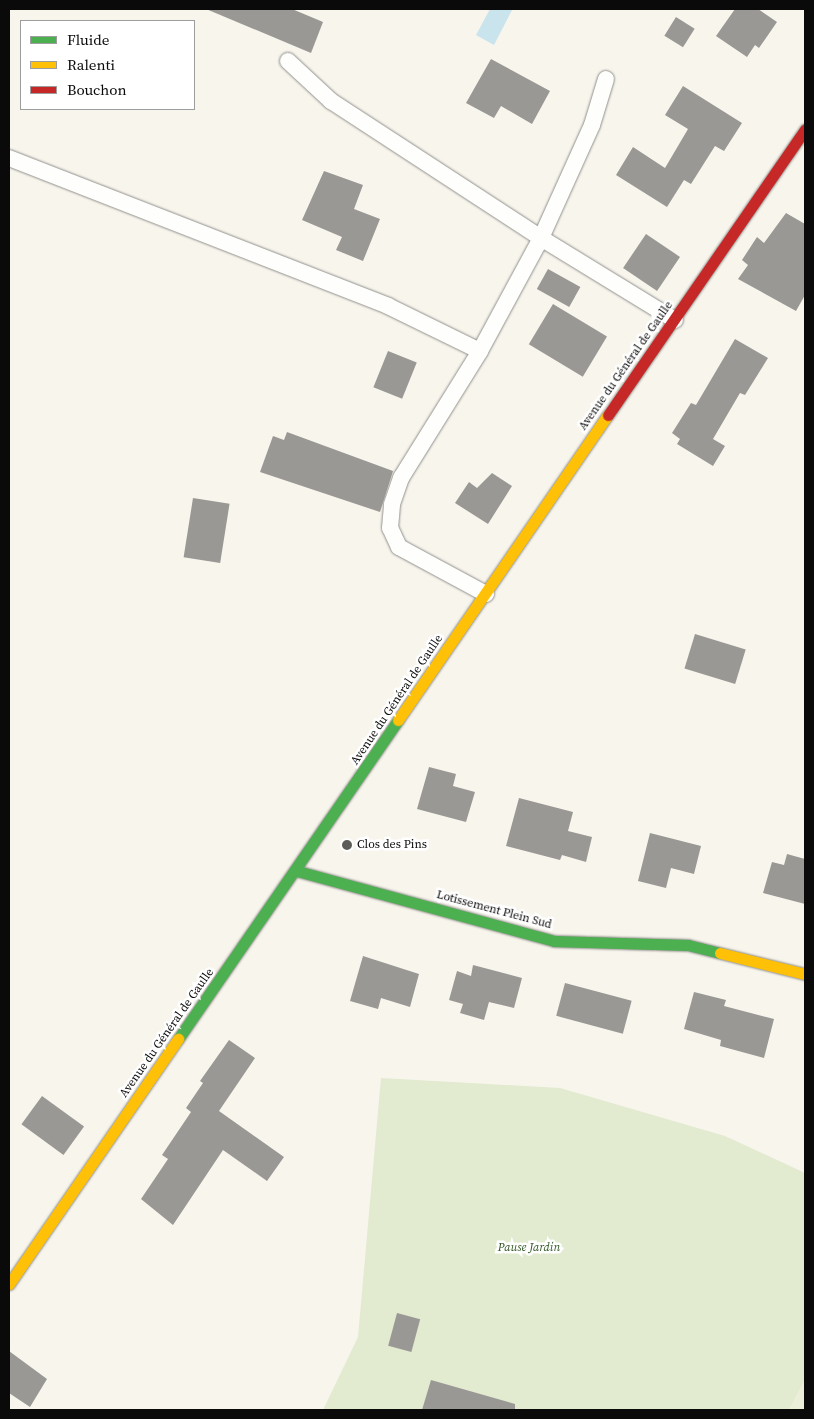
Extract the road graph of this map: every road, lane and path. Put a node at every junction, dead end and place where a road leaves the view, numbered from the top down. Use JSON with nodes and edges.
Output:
{"nodes":[{"id":1,"x":288,"y":61,"type":"dead end"},
{"id":2,"x":606,"y":78,"type":"dead end"},
{"id":3,"x":805,"y":130,"type":"edge"},
{"id":4,"x":9,"y":158,"type":"edge"},
{"id":5,"x":541,"y":238,"type":"junction"},
{"id":6,"x":675,"y":320,"type":"junction"},
{"id":7,"x":480,"y":351,"type":"junction"},
{"id":8,"x":486,"y":594,"type":"junction"},
{"id":9,"x":297,"y":871,"type":"junction"},
{"id":10,"x":805,"y":974,"type":"edge"},
{"id":11,"x":9,"y":1284,"type":"edge"}],
"edges":[{"from":1,"to":5,"type":"lane"},
{"from":2,"to":5,"type":"lane"},
{"from":3,"to":6,"type":"main road","name":"Avenue du Général de Gaulle"},
{"from":4,"to":7,"type":"lane"},
{"from":5,"to":6,"type":"lane"},
{"from":5,"to":7,"type":"lane"},
{"from":6,"to":8,"type":"main road","name":"Avenue du Général de Gaulle"},
{"from":7,"to":8,"type":"lane"},
{"from":8,"to":9,"type":"main road","name":"Avenue du Général de Gaulle"},
{"from":9,"to":10,"type":"main road","name":"Lotissement Plein Sud"},
{"from":9,"to":11,"type":"main road","name":"Avenue du Général de Gaulle"}]}
